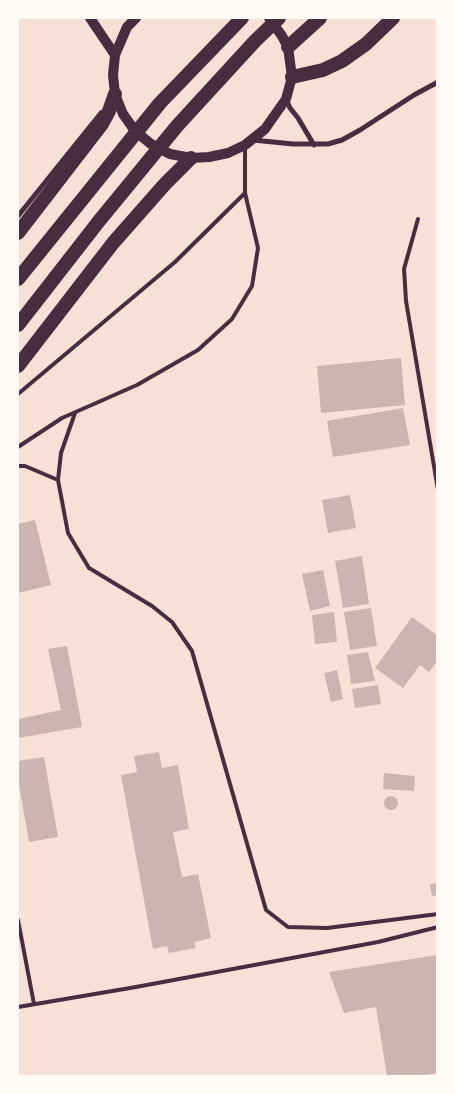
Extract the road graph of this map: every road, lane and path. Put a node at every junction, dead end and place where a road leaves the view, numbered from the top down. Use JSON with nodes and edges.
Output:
{"nodes":[{"id":1,"x":90,"y":18,"type":"edge"},
{"id":2,"x":136,"y":18,"type":"edge"},
{"id":3,"x":242,"y":18,"type":"edge"},
{"id":4,"x":270,"y":18,"type":"edge"},
{"id":5,"x":279,"y":18,"type":"edge"},
{"id":6,"x":320,"y":18,"type":"edge"},
{"id":7,"x":393,"y":18,"type":"edge"},
{"id":8,"x":285,"y":41,"type":"junction"},
{"id":9,"x":115,"y":55,"type":"junction"},
{"id":10,"x":292,"y":77,"type":"junction"},
{"id":11,"x":438,"y":82,"type":"edge"},
{"id":12,"x":114,"y":97,"type":"junction"},
{"id":13,"x":286,"y":99,"type":"junction"},
{"id":14,"x":248,"y":142,"type":"junction"},
{"id":15,"x":314,"y":145,"type":"junction"},
{"id":16,"x":191,"y":158,"type":"junction"},
{"id":17,"x":245,"y":194,"type":"junction"},
{"id":18,"x":18,"y":216,"type":"edge"},
{"id":19,"x":418,"y":219,"type":"dead end"},
{"id":20,"x":18,"y":233,"type":"edge"},
{"id":21,"x":18,"y":279,"type":"edge"},
{"id":22,"x":18,"y":325,"type":"edge"},
{"id":23,"x":18,"y":366,"type":"edge"},
{"id":24,"x":18,"y":394,"type":"edge"},
{"id":25,"x":75,"y":413,"type":"junction"},
{"id":26,"x":18,"y":446,"type":"edge"},
{"id":27,"x":18,"y":466,"type":"edge"},
{"id":28,"x":58,"y":480,"type":"junction"},
{"id":29,"x":438,"y":490,"type":"edge"},
{"id":30,"x":438,"y":914,"type":"edge"},
{"id":31,"x":18,"y":920,"type":"edge"},
{"id":32,"x":438,"y":927,"type":"edge"},
{"id":33,"x":34,"y":1004,"type":"junction"},
{"id":34,"x":18,"y":1007,"type":"edge"}],
"edges":[{"from":1,"to":9,"type":"main road"},
{"from":2,"to":9,"type":"main road"},
{"from":3,"to":21,"type":"highway"},
{"from":4,"to":8,"type":"main road"},
{"from":5,"to":22,"type":"highway"},
{"from":6,"to":8,"type":"highway"},
{"from":7,"to":10,"type":"highway"},
{"from":8,"to":10,"type":"main road"},
{"from":9,"to":12,"type":"main road"},
{"from":10,"to":13,"type":"main road"},
{"from":11,"to":15,"type":"street"},
{"from":12,"to":16,"type":"main road"},
{"from":12,"to":18,"type":"street"},
{"from":12,"to":20,"type":"highway"},
{"from":13,"to":14,"type":"main road"},
{"from":13,"to":15,"type":"street"},
{"from":14,"to":15,"type":"street"},
{"from":14,"to":16,"type":"main road"},
{"from":14,"to":17,"type":"lane"},
{"from":16,"to":23,"type":"highway"},
{"from":17,"to":24,"type":"lane"},
{"from":17,"to":25,"type":"lane"},
{"from":19,"to":29,"type":"lane"},
{"from":25,"to":26,"type":"lane"},
{"from":25,"to":28,"type":"lane"},
{"from":27,"to":28,"type":"lane"},
{"from":28,"to":30,"type":"lane"},
{"from":31,"to":33,"type":"lane"},
{"from":32,"to":33,"type":"lane"},
{"from":33,"to":34,"type":"lane"}]}
